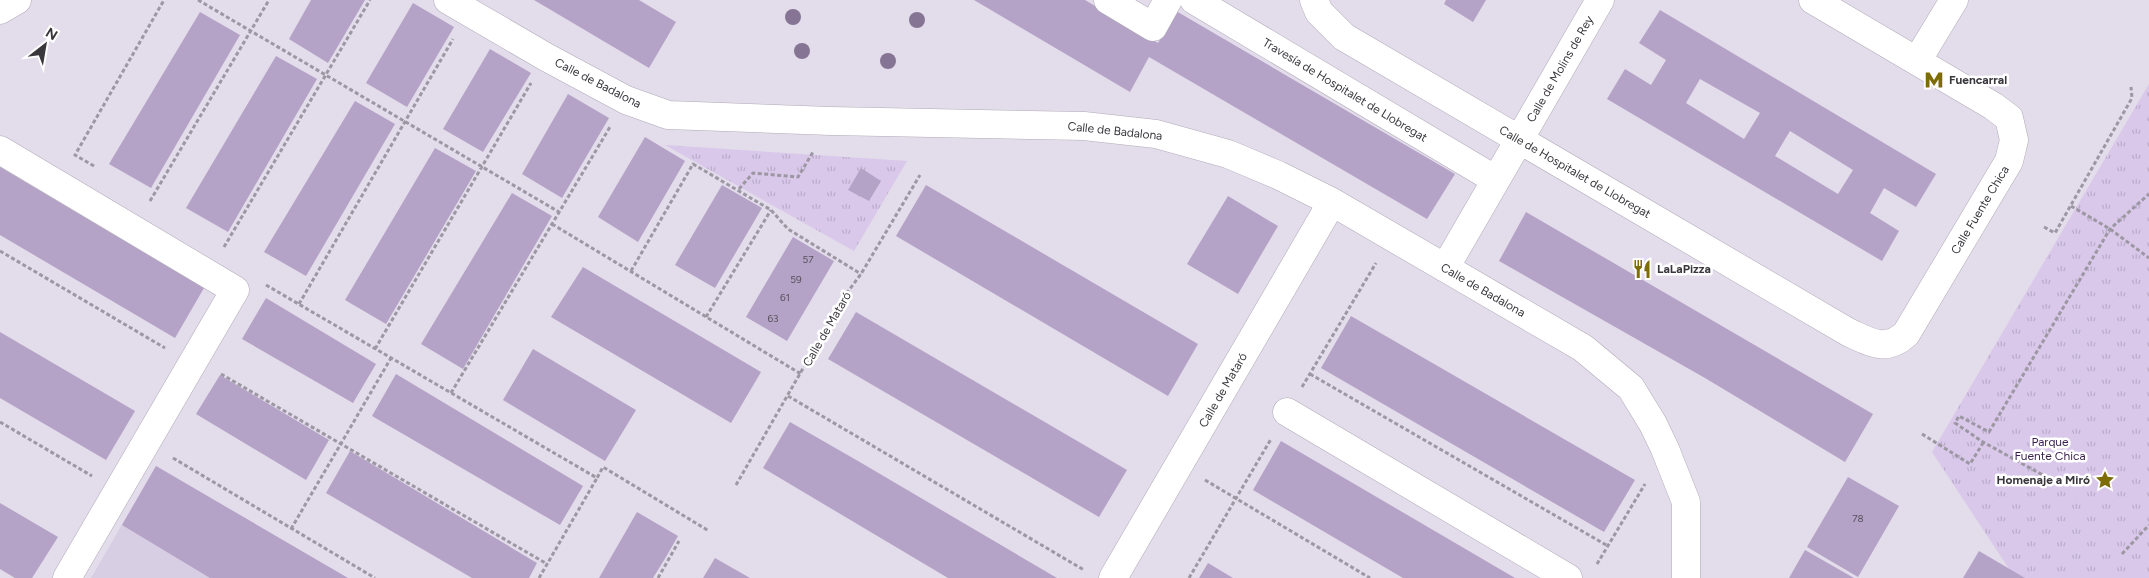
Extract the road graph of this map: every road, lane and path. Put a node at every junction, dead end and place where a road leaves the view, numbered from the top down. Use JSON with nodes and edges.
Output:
{"nodes":[{"id":1,"x":17,"y":0,"type":"edge"},
{"id":2,"x":164,"y":0,"type":"edge"},
{"id":3,"x":198,"y":0,"type":"edge"},
{"id":4,"x":269,"y":0,"type":"edge"},
{"id":5,"x":370,"y":0,"type":"edge"},
{"id":6,"x":1108,"y":0,"type":"edge"},
{"id":7,"x":1168,"y":0,"type":"edge"},
{"id":8,"x":1194,"y":0,"type":"edge"},
{"id":9,"x":1314,"y":0,"type":"edge"},
{"id":10,"x":1600,"y":0,"type":"edge"},
{"id":11,"x":1813,"y":0,"type":"edge"},
{"id":12,"x":1954,"y":0,"type":"edge"},
{"id":13,"x":458,"y":6,"type":"edge"},
{"id":14,"x":0,"y":10,"type":"edge"},
{"id":15,"x":251,"y":31,"type":"junction"},
{"id":16,"x":546,"y":57,"type":"junction"},
{"id":17,"x":1917,"y":61,"type":"junction"},
{"id":18,"x":326,"y":75,"type":"junction"},
{"id":19,"x":2131,"y":88,"type":"dead end"},
{"id":20,"x":405,"y":121,"type":"junction"},
{"id":21,"x":831,"y":121,"type":"junction"},
{"id":22,"x":611,"y":125,"type":"dead end"},
{"id":23,"x":1520,"y":139,"type":"junction"},
{"id":24,"x":0,"y":150,"type":"edge"},
{"id":25,"x":75,"y":154,"type":"dead end"},
{"id":26,"x":482,"y":166,"type":"junction"},
{"id":27,"x":920,"y":175,"type":"dead end"},
{"id":28,"x":1496,"y":180,"type":"junction"},
{"id":29,"x":739,"y":189,"type":"junction"},
{"id":30,"x":2149,"y":194,"type":"edge"},
{"id":31,"x":150,"y":201,"type":"dead end"},
{"id":32,"x":1332,"y":202,"type":"junction"},
{"id":33,"x":2070,"y":206,"type":"junction"},
{"id":34,"x":771,"y":210,"type":"junction"},
{"id":35,"x":559,"y":212,"type":"junction"},
{"id":36,"x":552,"y":224,"type":"junction"},
{"id":37,"x":2044,"y":227,"type":"dead end"},
{"id":38,"x":2110,"y":229,"type":"junction"},
{"id":39,"x":223,"y":248,"type":"dead end"},
{"id":40,"x":0,"y":251,"type":"edge"},
{"id":41,"x":2149,"y":258,"type":"edge"},
{"id":42,"x":1445,"y":268,"type":"junction"},
{"id":43,"x":631,"y":271,"type":"junction"},
{"id":44,"x":861,"y":274,"type":"junction"},
{"id":45,"x":262,"y":282,"type":"dead end"},
{"id":46,"x":299,"y":304,"type":"junction"},
{"id":47,"x":706,"y":317,"type":"junction"},
{"id":48,"x":1848,"y":332,"type":"joint"},
{"id":49,"x":375,"y":349,"type":"junction"},
{"id":50,"x":184,"y":356,"type":"junction"},
{"id":51,"x":391,"y":358,"type":"junction"},
{"id":52,"x":801,"y":374,"type":"junction"},
{"id":53,"x":1310,"y":374,"type":"dead end"},
{"id":54,"x":451,"y":392,"type":"junction"},
{"id":55,"x":788,"y":396,"type":"junction"},
{"id":56,"x":1287,"y":412,"type":"dead end"},
{"id":57,"x":0,"y":422,"type":"edge"},
{"id":58,"x":1922,"y":434,"type":"dead end"},
{"id":59,"x":1983,"y":442,"type":"junction"},
{"id":60,"x":341,"y":444,"type":"junction"},
{"id":61,"x":1665,"y":449,"type":"junction"},
{"id":62,"x":166,"y":453,"type":"dead end"},
{"id":63,"x":597,"y":478,"type":"junction"},
{"id":64,"x":98,"y":480,"type":"dead end"},
{"id":65,"x":2059,"y":484,"type":"dead end"},
{"id":66,"x":736,"y":485,"type":"dead end"},
{"id":67,"x":1237,"y":499,"type":"dead end"},
{"id":68,"x":2149,"y":525,"type":"edge"},
{"id":69,"x":291,"y":529,"type":"junction"},
{"id":70,"x":710,"y":531,"type":"dead end"},
{"id":71,"x":679,"y":541,"type":"dead end"},
{"id":72,"x":1608,"y":546,"type":"junction"},
{"id":73,"x":2122,"y":554,"type":"dead end"},
{"id":74,"x":547,"y":564,"type":"junction"},
{"id":75,"x":1581,"y":574,"type":"edge"},
{"id":76,"x":1100,"y":575,"type":"edge"},
{"id":77,"x":67,"y":578,"type":"edge"},
{"id":78,"x":375,"y":578,"type":"edge"},
{"id":79,"x":539,"y":578,"type":"edge"},
{"id":80,"x":658,"y":578,"type":"edge"},
{"id":81,"x":1370,"y":578,"type":"edge"},
{"id":82,"x":1686,"y":578,"type":"edge"}],
"edges":[{"from":1,"to":14,"type":"street"},
{"from":2,"to":25,"type":"path"},
{"from":3,"to":15,"type":"path"},
{"from":4,"to":15,"type":"path"},
{"from":5,"to":18,"type":"path"},
{"from":6,"to":7,"type":"street"},
{"from":8,"to":28,"type":"street","name":"Travesía de Hospitalet de Llobregat"},
{"from":9,"to":23,"type":"street","name":"Calle de Hospitalet de Llobregat"},
{"from":10,"to":23,"type":"street","name":"Calle de Molins de Rey"},
{"from":11,"to":17,"type":"street","name":"Calle Fuente Chica"},
{"from":12,"to":17,"type":"street"},
{"from":13,"to":16,"type":"street","name":"Calle de Badalona"},
{"from":13,"to":20,"type":"path"},
{"from":15,"to":18,"type":"path"},
{"from":15,"to":31,"type":"path"},
{"from":16,"to":21,"type":"street","name":"Calle de Badalona"},
{"from":16,"to":26,"type":"path"},
{"from":17,"to":48,"type":"street","name":"Calle Fuente Chica"},
{"from":18,"to":20,"type":"path"},
{"from":18,"to":39,"type":"path"},
{"from":19,"to":33,"type":"path"},
{"from":20,"to":26,"type":"path"},
{"from":20,"to":46,"type":"path"},
{"from":21,"to":29,"type":"path"},
{"from":21,"to":32,"type":"street","name":"Calle de Badalona"},
{"from":22,"to":35,"type":"path"},
{"from":23,"to":28,"type":"street","name":"Calle de Molins de Rey"},
{"from":23,"to":48,"type":"street","name":"Calle de Hospitalet de Llobregat"},
{"from":24,"to":50,"type":"street"},
{"from":26,"to":35,"type":"path"},
{"from":26,"to":49,"type":"path"},
{"from":27,"to":44,"type":"path","name":"Calle de Mataró"},
{"from":28,"to":42,"type":"street","name":"Calle de Molins de Rey"},
{"from":29,"to":34,"type":"path"},
{"from":29,"to":43,"type":"path"},
{"from":30,"to":38,"type":"path"},
{"from":32,"to":42,"type":"street","name":"Calle de Badalona"},
{"from":32,"to":76,"type":"street","name":"Calle de Mataró"},
{"from":33,"to":37,"type":"path"},
{"from":33,"to":38,"type":"path"},
{"from":34,"to":44,"type":"path"},
{"from":34,"to":47,"type":"path"},
{"from":35,"to":36,"type":"path"},
{"from":36,"to":43,"type":"path"},
{"from":36,"to":54,"type":"path"},
{"from":38,"to":41,"type":"path"},
{"from":38,"to":59,"type":"path"},
{"from":40,"to":50,"type":"path"},
{"from":42,"to":61,"type":"street","name":"Calle de Badalona"},
{"from":43,"to":47,"type":"path"},
{"from":44,"to":52,"type":"path","name":"Calle de Mataró"},
{"from":45,"to":46,"type":"path"},
{"from":46,"to":49,"type":"path"},
{"from":47,"to":52,"type":"path"},
{"from":49,"to":51,"type":"path"},
{"from":50,"to":60,"type":"path"},
{"from":50,"to":77,"type":"street"},
{"from":51,"to":54,"type":"path"},
{"from":51,"to":60,"type":"path"},
{"from":52,"to":55,"type":"path","name":"Calle de Mataró"},
{"from":53,"to":72,"type":"path"},
{"from":54,"to":63,"type":"path"},
{"from":55,"to":66,"type":"path","name":"Calle de Mataró"},
{"from":55,"to":76,"type":"path"},
{"from":56,"to":75,"type":"street"},
{"from":57,"to":64,"type":"path"},
{"from":58,"to":59,"type":"path"},
{"from":59,"to":65,"type":"path"},
{"from":60,"to":69,"type":"path"},
{"from":60,"to":74,"type":"path"},
{"from":61,"to":72,"type":"path"},
{"from":61,"to":82,"type":"street","name":"Calle de Badalona"},
{"from":62,"to":69,"type":"path"},
{"from":63,"to":70,"type":"path"},
{"from":63,"to":74,"type":"path"},
{"from":67,"to":81,"type":"path"},
{"from":68,"to":73,"type":"path"},
{"from":69,"to":78,"type":"path"},
{"from":71,"to":80,"type":"path"},
{"from":72,"to":75,"type":"path"},
{"from":74,"to":79,"type":"path"}]}
